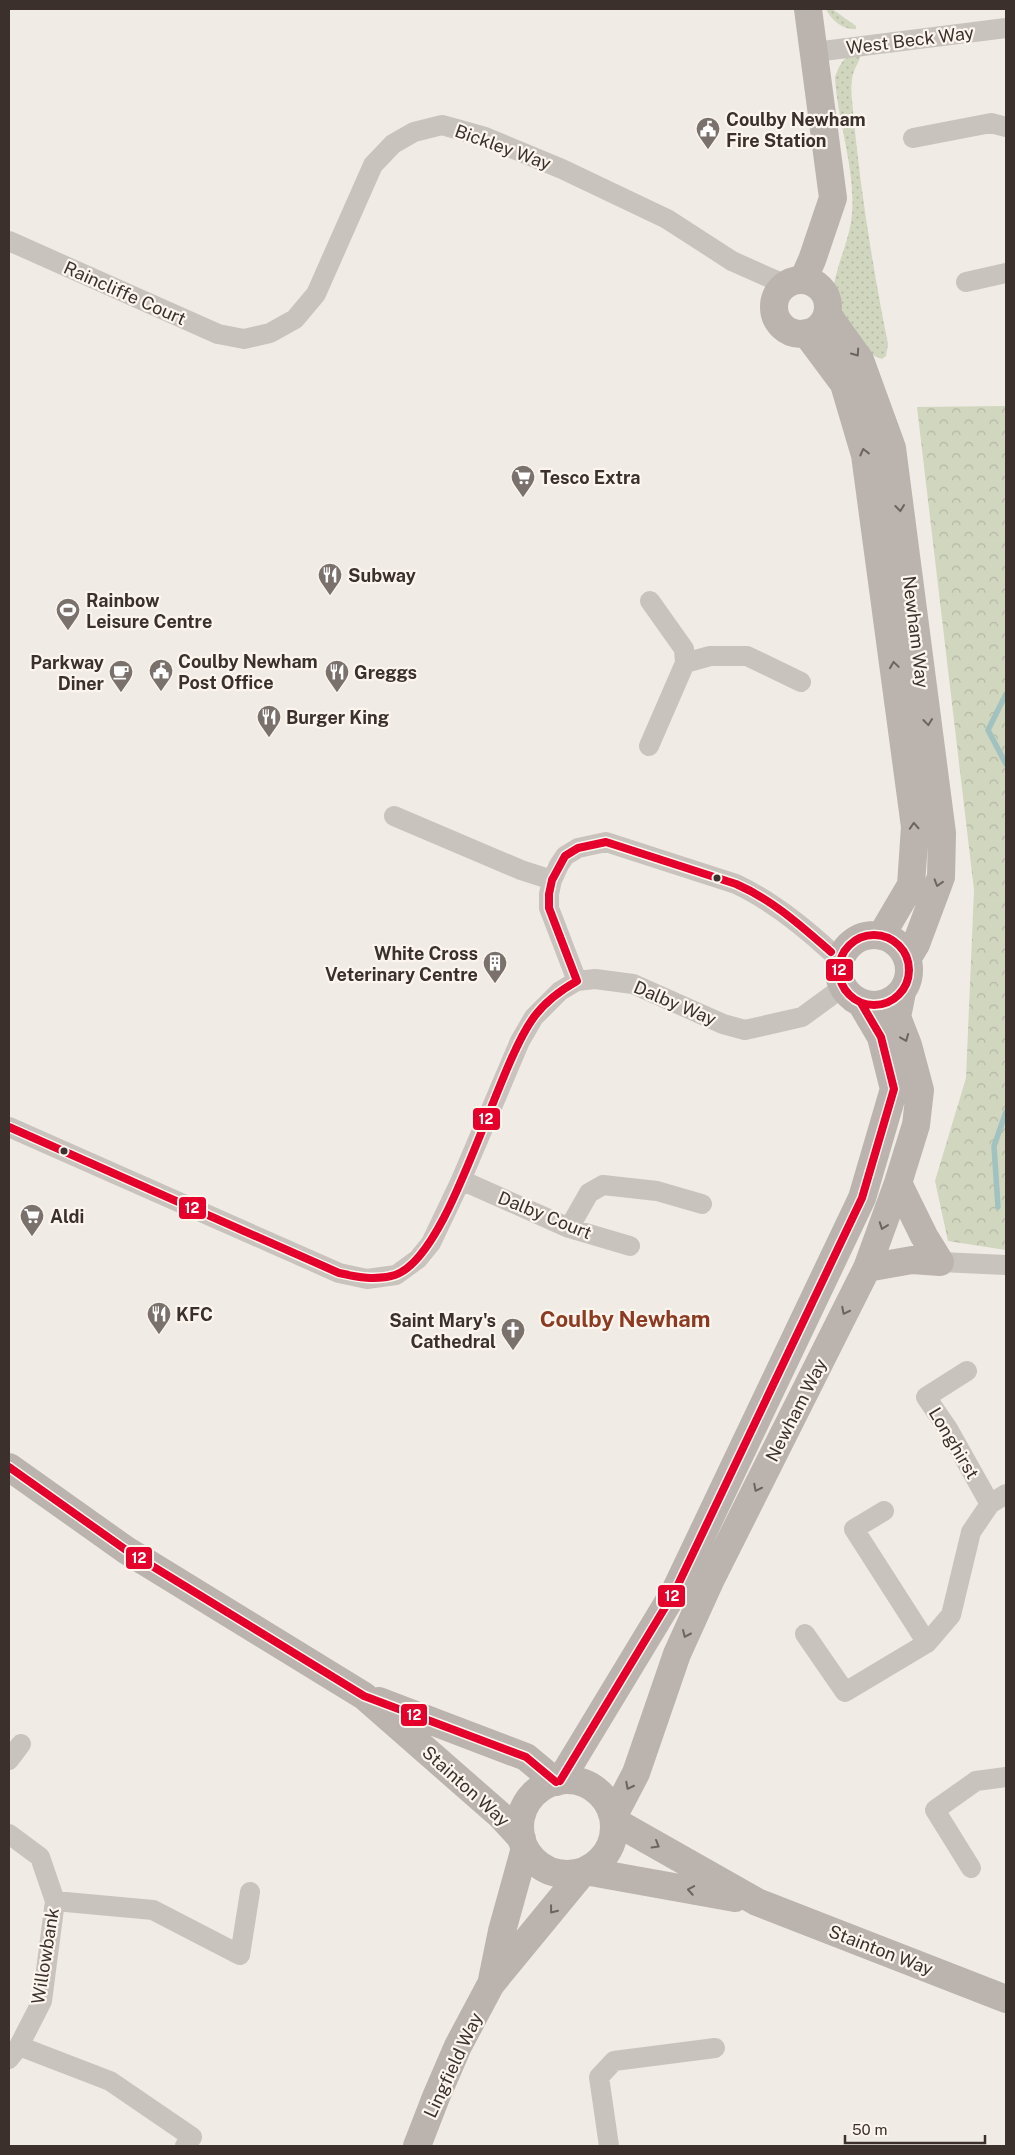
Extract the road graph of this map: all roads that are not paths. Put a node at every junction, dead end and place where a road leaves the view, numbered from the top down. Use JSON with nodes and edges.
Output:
{"nodes":[{"id":1,"x":808,"y":9,"type":"edge"},
{"id":2,"x":1006,"y":28,"type":"edge"},
{"id":3,"x":815,"y":52,"type":"junction"},
{"id":4,"x":1006,"y":127,"type":"edge"},
{"id":5,"x":913,"y":138,"type":"dead end"},
{"id":6,"x":9,"y":241,"type":"edge"},
{"id":7,"x":1006,"y":273,"type":"edge"},
{"id":8,"x":794,"y":282,"type":"junction"},
{"id":9,"x":966,"y":282,"type":"dead end"},
{"id":10,"x":827,"y":314,"type":"junction"},
{"id":11,"x":806,"y":333,"type":"junction"},
{"id":12,"x":244,"y":339,"type":"joint"},
{"id":13,"x":650,"y":601,"type":"dead end"},
{"id":14,"x":685,"y":663,"type":"junction"},
{"id":15,"x":801,"y":682,"type":"dead end"},
{"id":16,"x":649,"y":746,"type":"dead end"},
{"id":17,"x":394,"y":816,"type":"dead end"},
{"id":18,"x":552,"y":880,"type":"junction"},
{"id":19,"x":881,"y":936,"type":"junction"},
{"id":20,"x":832,"y":952,"type":"dead end"},
{"id":21,"x":907,"y":959,"type":"junction"},
{"id":22,"x":577,"y":981,"type":"junction"},
{"id":23,"x":902,"y":992,"type":"junction"},
{"id":24,"x":852,"y":995,"type":"junction"},
{"id":25,"x":9,"y":1127,"type":"edge"},
{"id":26,"x":461,"y":1180,"type":"junction"},
{"id":27,"x":898,"y":1183,"type":"junction"},
{"id":28,"x":702,"y":1204,"type":"dead end"},
{"id":29,"x":569,"y":1228,"type":"junction"},
{"id":30,"x":630,"y":1246,"type":"dead end"},
{"id":31,"x":940,"y":1262,"type":"junction"},
{"id":32,"x":1006,"y":1265,"type":"edge"},
{"id":33,"x":867,"y":1268,"type":"junction"},
{"id":34,"x":967,"y":1371,"type":"dead end"},
{"id":35,"x":9,"y":1467,"type":"edge"},
{"id":36,"x":998,"y":1499,"type":"edge"},
{"id":37,"x":884,"y":1511,"type":"dead end"},
{"id":38,"x":805,"y":1634,"type":"dead end"},
{"id":39,"x":927,"y":1643,"type":"junction"},
{"id":40,"x":364,"y":1696,"type":"junction"},
{"id":41,"x":1006,"y":1777,"type":"edge"},
{"id":42,"x":558,"y":1781,"type":"junction"},
{"id":43,"x":614,"y":1819,"type":"junction"},
{"id":44,"x":9,"y":1834,"type":"edge"},
{"id":45,"x":523,"y":1843,"type":"junction"},
{"id":46,"x":972,"y":1868,"type":"dead end"},
{"id":47,"x":584,"y":1871,"type":"junction"},
{"id":48,"x":250,"y":1892,"type":"dead end"},
{"id":49,"x":55,"y":1901,"type":"junction"},
{"id":50,"x":756,"y":1902,"type":"junction"},
{"id":51,"x":491,"y":1984,"type":"junction"},
{"id":52,"x":1006,"y":1999,"type":"edge"},
{"id":53,"x":715,"y":2048,"type":"dead end"},
{"id":54,"x":14,"y":2052,"type":"edge"},
{"id":55,"x":184,"y":2146,"type":"edge"},
{"id":56,"x":417,"y":2146,"type":"edge"},
{"id":57,"x":609,"y":2146,"type":"edge"}],
"edges":[{"from":1,"to":3,"type":"street"},
{"from":2,"to":3,"type":"street","name":"West Beck Way"},
{"from":3,"to":8,"type":"street"},
{"from":4,"to":5,"type":"street"},
{"from":6,"to":12,"type":"street","name":"Raincliffe Court"},
{"from":7,"to":9,"type":"street"},
{"from":8,"to":10,"type":"street","name":"Newham Way"},
{"from":8,"to":11,"type":"street"},
{"from":8,"to":12,"type":"street","name":"Bickley Way"},
{"from":10,"to":11,"type":"street"},
{"from":10,"to":21,"type":"street","name":"Newham Way","one_way":true},
{"from":19,"to":11,"type":"street","name":"Newham Way","one_way":true},
{"from":13,"to":14,"type":"street"},
{"from":14,"to":15,"type":"street"},
{"from":14,"to":16,"type":"street"},
{"from":17,"to":18,"type":"street"},
{"from":18,"to":20,"type":"street"},
{"from":18,"to":22,"type":"street"},
{"from":19,"to":21,"type":"street"},
{"from":19,"to":24,"type":"street","name":"Newham Way"},
{"from":21,"to":23,"type":"street","name":"Newham Way"},
{"from":22,"to":24,"type":"street","name":"Dalby Way"},
{"from":22,"to":26,"type":"street"},
{"from":23,"to":24,"type":"street"},
{"from":23,"to":27,"type":"street","name":"Newham Way","one_way":true},
{"from":24,"to":42,"type":"street","name":"Newham Way"},
{"from":25,"to":26,"type":"street"},
{"from":26,"to":29,"type":"street","name":"Dalby Court"},
{"from":27,"to":31,"type":"street"},
{"from":27,"to":33,"type":"street","name":"Newham Way","one_way":true},
{"from":28,"to":29,"type":"street"},
{"from":29,"to":30,"type":"street","name":"Dalby Court"},
{"from":31,"to":32,"type":"street"},
{"from":31,"to":33,"type":"street"},
{"from":33,"to":43,"type":"street","name":"Newham Way","one_way":true},
{"from":34,"to":36,"type":"street","name":"Longhirst"},
{"from":35,"to":40,"type":"street","name":"Stainton Way"},
{"from":36,"to":39,"type":"street","name":"Longhirst"},
{"from":37,"to":39,"type":"street"},
{"from":38,"to":39,"type":"street","name":"Longhirst"},
{"from":40,"to":42,"type":"street","name":"Stainton Way"},
{"from":40,"to":45,"type":"street","name":"Stainton Way"},
{"from":41,"to":46,"type":"street"},
{"from":42,"to":43,"type":"street"},
{"from":42,"to":45,"type":"street"},
{"from":43,"to":47,"type":"street"},
{"from":43,"to":50,"type":"street","name":"Stainton Way","one_way":true},
{"from":44,"to":49,"type":"street","name":"Willowbank"},
{"from":45,"to":47,"type":"street"},
{"from":45,"to":51,"type":"street","name":"Lingfield Way"},
{"from":50,"to":47,"type":"street","name":"Stainton Way","one_way":true},
{"from":47,"to":51,"type":"street","name":"Lingfield Way","one_way":true},
{"from":48,"to":49,"type":"street"},
{"from":49,"to":54,"type":"street","name":"Willowbank"},
{"from":50,"to":52,"type":"street","name":"Stainton Way"},
{"from":51,"to":56,"type":"street","name":"Lingfield Way"},
{"from":53,"to":57,"type":"street"},
{"from":54,"to":55,"type":"street"}]}
